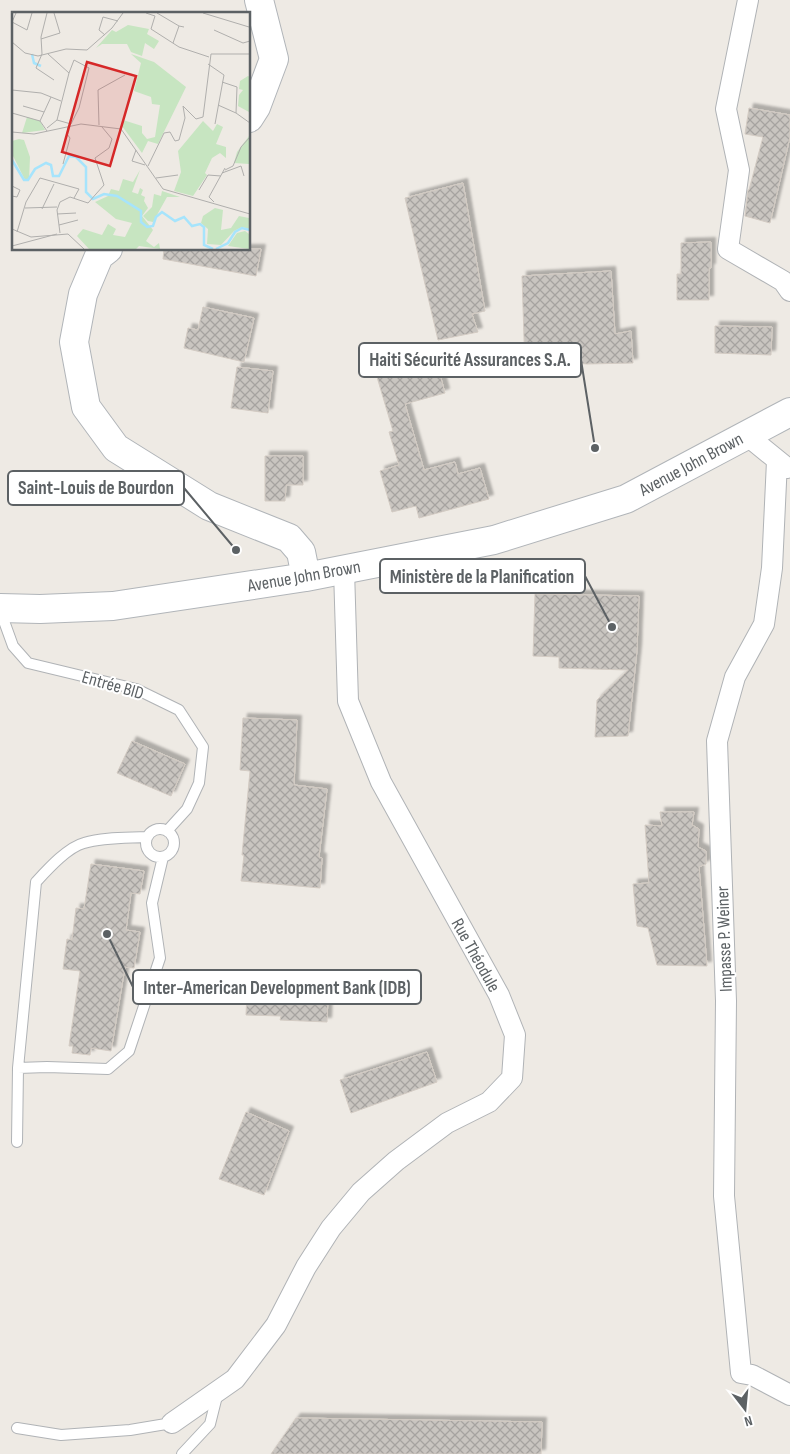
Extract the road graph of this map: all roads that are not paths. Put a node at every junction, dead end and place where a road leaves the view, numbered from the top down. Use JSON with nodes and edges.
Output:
{"nodes":[{"id":1,"x":259,"y":0,"type":"edge"},
{"id":2,"x":748,"y":0,"type":"edge"},
{"id":3,"x":250,"y":116,"type":"edge"},
{"id":4,"x":107,"y":250,"type":"edge"},
{"id":5,"x":790,"y":291,"type":"edge"},
{"id":6,"x":790,"y":412,"type":"edge"},
{"id":7,"x":748,"y":433,"type":"junction"},
{"id":8,"x":783,"y":465,"type":"edge"},
{"id":9,"x":344,"y":570,"type":"junction"},
{"id":10,"x":306,"y":577,"type":"junction"},
{"id":11,"x":0,"y":609,"type":"edge"},
{"id":12,"x":168,"y":831,"type":"junction"},
{"id":13,"x":146,"y":837,"type":"junction"},
{"id":14,"x":163,"y":857,"type":"junction"},
{"id":15,"x":18,"y":1068,"type":"junction"},
{"id":16,"x":18,"y":1142,"type":"dead end"},
{"id":17,"x":219,"y":1391,"type":"junction"},
{"id":18,"x":790,"y":1395,"type":"edge"},
{"id":19,"x":172,"y":1423,"type":"joint"},
{"id":20,"x":17,"y":1428,"type":"dead end"},
{"id":21,"x":182,"y":1454,"type":"edge"}],
"edges":[{"from":1,"to":3,"type":"main road"},
{"from":2,"to":5,"type":"street"},
{"from":4,"to":10,"type":"main road"},
{"from":6,"to":7,"type":"main road","name":"Avenue John Brown"},
{"from":7,"to":8,"type":"street"},
{"from":7,"to":9,"type":"main road","name":"Avenue John Brown"},
{"from":8,"to":18,"type":"street","name":"Impasse P. Weiner"},
{"from":9,"to":10,"type":"main road","name":"Avenue John Brown"},
{"from":9,"to":17,"type":"street","name":"Rue Théodule"},
{"from":10,"to":11,"type":"main road","name":"Avenue John Brown"},
{"from":11,"to":12,"type":"lane","name":"Entrée BID"},
{"from":12,"to":13,"type":"lane"},
{"from":12,"to":14,"type":"lane"},
{"from":13,"to":14,"type":"lane"},
{"from":13,"to":15,"type":"lane"},
{"from":14,"to":15,"type":"lane"},
{"from":15,"to":16,"type":"lane"},
{"from":17,"to":19,"type":"street","name":"Rue Théodule"},
{"from":17,"to":21,"type":"lane"},
{"from":19,"to":20,"type":"lane"}]}
